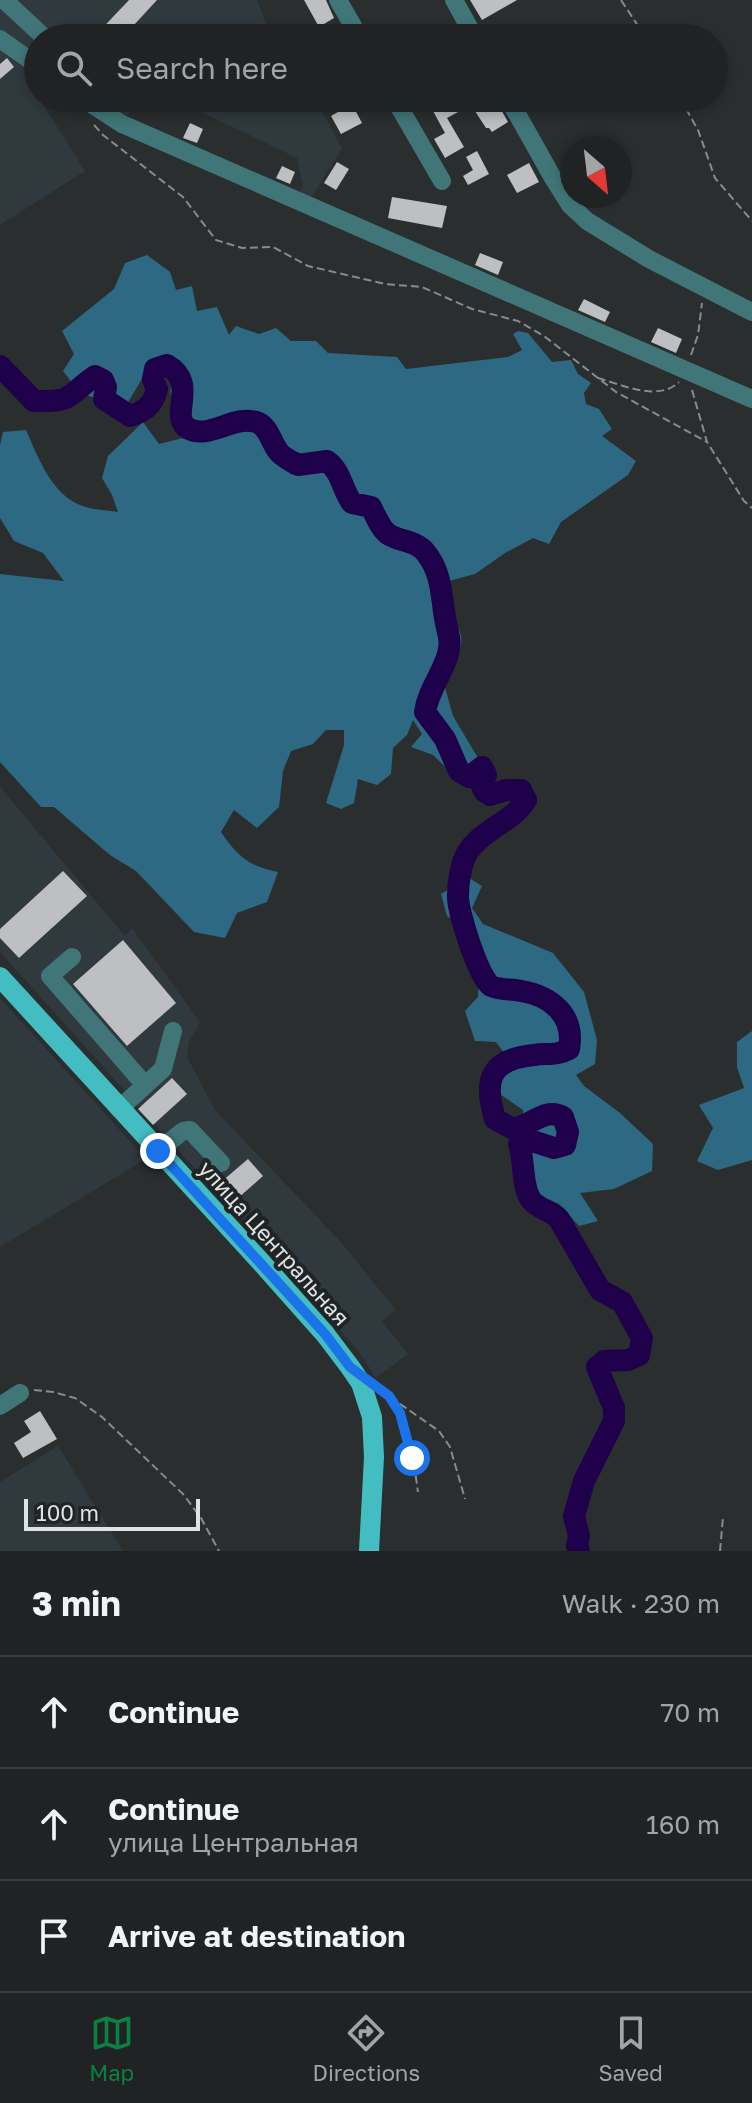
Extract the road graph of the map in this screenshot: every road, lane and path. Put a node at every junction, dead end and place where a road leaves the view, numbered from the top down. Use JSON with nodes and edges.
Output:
{"nodes":[{"id":1,"x":4,"y":0,"type":"edge"},
{"id":2,"x":338,"y":0,"type":"edge"},
{"id":3,"x":454,"y":0,"type":"edge"},
{"id":4,"x":621,"y":0,"type":"edge"},
{"id":5,"x":30,"y":24,"type":"edge"},
{"id":6,"x":352,"y":24,"type":"edge"},
{"id":7,"x":467,"y":24,"type":"edge"},
{"id":8,"x":637,"y":24,"type":"edge"},
{"id":9,"x":0,"y":39,"type":"edge"},
{"id":10,"x":24,"y":56,"type":"edge"},
{"id":11,"x":89,"y":112,"type":"edge"},
{"id":12,"x":103,"y":112,"type":"edge"},
{"id":13,"x":402,"y":112,"type":"edge"},
{"id":14,"x":516,"y":112,"type":"edge"},
{"id":15,"x":688,"y":112,"type":"edge"},
{"id":16,"x":442,"y":181,"type":"dead end"},
{"id":17,"x":752,"y":221,"type":"edge"},
{"id":18,"x":697,"y":284,"type":"junction"},
{"id":19,"x":752,"y":312,"type":"edge"},
{"id":20,"x":686,"y":370,"type":"junction"},
{"id":21,"x":597,"y":377,"type":"junction"},
{"id":22,"x":752,"y":399,"type":"edge"},
{"id":23,"x":707,"y":442,"type":"junction"},
{"id":24,"x":752,"y":508,"type":"edge"},
{"id":25,"x":72,"y":957,"type":"dead end"},
{"id":26,"x":0,"y":977,"type":"edge"},
{"id":27,"x":173,"y":1031,"type":"dead end"},
{"id":28,"x":145,"y":1085,"type":"junction"},
{"id":29,"x":119,"y":1109,"type":"junction"},
{"id":30,"x":158,"y":1151,"type":"junction"},
{"id":31,"x":221,"y":1163,"type":"dead end"},
{"id":32,"x":379,"y":1389,"type":"dead end"},
{"id":33,"x":20,"y":1393,"type":"joint"},
{"id":34,"x":389,"y":1396,"type":"junction"},
{"id":35,"x":0,"y":1406,"type":"edge"},
{"id":36,"x":418,"y":1492,"type":"dead end"},
{"id":37,"x":465,"y":1499,"type":"dead end"},
{"id":38,"x":723,"y":1517,"type":"dead end"},
{"id":39,"x":219,"y":1551,"type":"edge"},
{"id":40,"x":369,"y":1551,"type":"edge"},
{"id":41,"x":720,"y":1551,"type":"edge"}],
"edges":[{"from":1,"to":5,"type":"street"},
{"from":2,"to":6,"type":"street"},
{"from":3,"to":7,"type":"street"},
{"from":4,"to":8,"type":"path"},
{"from":9,"to":10,"type":"street"},
{"from":11,"to":21,"type":"path"},
{"from":12,"to":20,"type":"street"},
{"from":13,"to":16,"type":"street"},
{"from":14,"to":18,"type":"street"},
{"from":15,"to":17,"type":"path"},
{"from":18,"to":19,"type":"street"},
{"from":18,"to":20,"type":"path"},
{"from":20,"to":21,"type":"path"},
{"from":20,"to":22,"type":"street"},
{"from":20,"to":23,"type":"path"},
{"from":21,"to":23,"type":"path"},
{"from":23,"to":24,"type":"path"},
{"from":25,"to":28,"type":"street"},
{"from":26,"to":29,"type":"main road","name":"улица Центральная"},
{"from":27,"to":28,"type":"street"},
{"from":28,"to":29,"type":"street"},
{"from":29,"to":30,"type":"main road","name":"улица Центральная"},
{"from":30,"to":31,"type":"street"},
{"from":30,"to":40,"type":"main road","name":"улица Центральная"},
{"from":32,"to":34,"type":"path"},
{"from":33,"to":35,"type":"street"},
{"from":33,"to":39,"type":"path"},
{"from":34,"to":36,"type":"path"},
{"from":34,"to":37,"type":"path"},
{"from":38,"to":41,"type":"path"}]}
